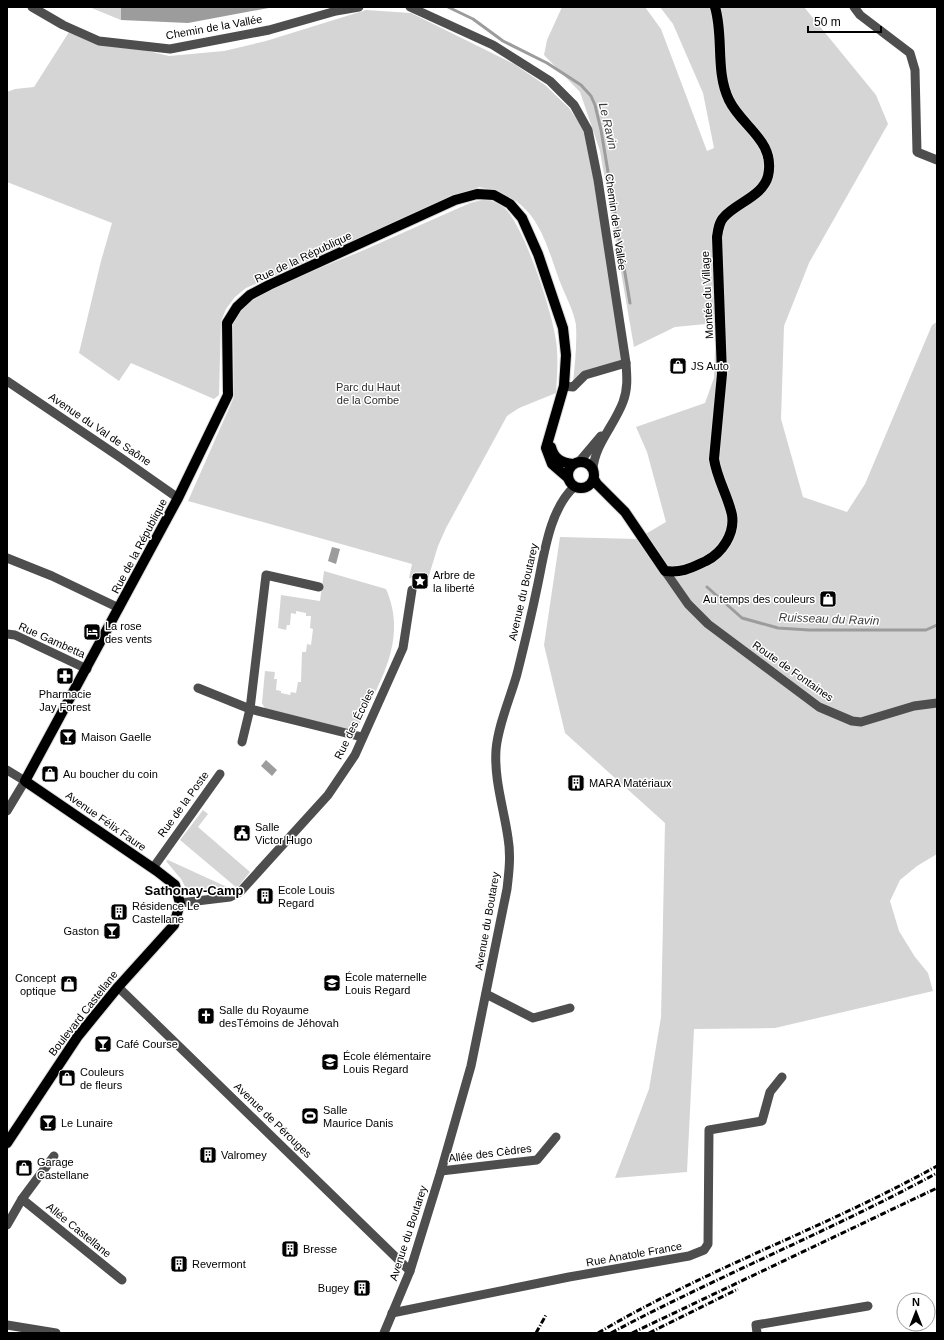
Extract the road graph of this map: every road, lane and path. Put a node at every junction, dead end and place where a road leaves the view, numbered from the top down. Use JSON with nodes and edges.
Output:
{"nodes":[{"id":1,"x":32,"y":7,"type":"edge"},
{"id":2,"x":358,"y":7,"type":"edge"},
{"id":3,"x":410,"y":7,"type":"edge"},
{"id":4,"x":715,"y":7,"type":"edge"},
{"id":5,"x":854,"y":7,"type":"edge"},
{"id":6,"x":937,"y":160,"type":"edge"},
{"id":7,"x":626,"y":365,"type":"junction"},
{"id":8,"x":7,"y":381,"type":"edge"},
{"id":9,"x":564,"y":386,"type":"junction"},
{"id":10,"x":554,"y":424,"type":"junction"},
{"id":11,"x":610,"y":426,"type":"junction"},
{"id":12,"x":576,"y":463,"type":"junction"},
{"id":13,"x":593,"y":474,"type":"junction"},
{"id":14,"x":570,"y":481,"type":"junction"},
{"id":15,"x":586,"y":488,"type":"junction"},
{"id":16,"x":178,"y":498,"type":"junction"},
{"id":17,"x":614,"y":501,"type":"junction"},
{"id":18,"x":7,"y":558,"type":"edge"},
{"id":19,"x":665,"y":571,"type":"junction"},
{"id":20,"x":319,"y":587,"type":"dead end"},
{"id":21,"x":412,"y":590,"type":"dead end"},
{"id":22,"x":119,"y":608,"type":"junction"},
{"id":23,"x":7,"y":634,"type":"edge"},
{"id":24,"x":87,"y":669,"type":"junction"},
{"id":25,"x":198,"y":688,"type":"dead end"},
{"id":26,"x":937,"y":703,"type":"edge"},
{"id":27,"x":250,"y":709,"type":"junction"},
{"id":28,"x":362,"y":737,"type":"junction"},
{"id":29,"x":242,"y":742,"type":"dead end"},
{"id":30,"x":7,"y":770,"type":"edge"},
{"id":31,"x":220,"y":774,"type":"dead end"},
{"id":32,"x":24,"y":781,"type":"junction"},
{"id":33,"x":7,"y":811,"type":"edge"},
{"id":34,"x":153,"y":868,"type":"junction"},
{"id":35,"x":180,"y":903,"type":"junction"},
{"id":36,"x":118,"y":986,"type":"junction"},
{"id":37,"x":486,"y":994,"type":"junction"},
{"id":38,"x":570,"y":1008,"type":"dead end"},
{"id":39,"x":782,"y":1077,"type":"dead end"},
{"id":40,"x":556,"y":1137,"type":"dead end"},
{"id":41,"x":7,"y":1143,"type":"edge"},
{"id":42,"x":54,"y":1156,"type":"dead end"},
{"id":43,"x":441,"y":1171,"type":"junction"},
{"id":44,"x":22,"y":1199,"type":"junction"},
{"id":45,"x":8,"y":1226,"type":"edge"},
{"id":46,"x":410,"y":1271,"type":"junction"},
{"id":47,"x":122,"y":1280,"type":"dead end"},
{"id":48,"x":868,"y":1306,"type":"dead end"},
{"id":49,"x":392,"y":1313,"type":"junction"},
{"id":50,"x":7,"y":1325,"type":"edge"},
{"id":51,"x":56,"y":1333,"type":"edge"},
{"id":52,"x":384,"y":1333,"type":"edge"},
{"id":53,"x":757,"y":1333,"type":"edge"}],
"edges":[{"from":1,"to":2,"type":"street","name":"Chemin de la Vallée"},
{"from":3,"to":7,"type":"street","name":"Chemin de la Vallée"},
{"from":4,"to":19,"type":"main road","name":"Montée du Village"},
{"from":5,"to":6,"type":"street"},
{"from":7,"to":9,"type":"street"},
{"from":7,"to":11,"type":"street"},
{"from":8,"to":16,"type":"street","name":"Avenue du Val de Saône"},
{"from":9,"to":10,"type":"main road","name":"Rue de la République"},
{"from":9,"to":16,"type":"main road","name":"Rue de la République"},
{"from":10,"to":12,"type":"main road","name":"Rue de la République"},
{"from":10,"to":14,"type":"main road","name":"Rue de la République"},
{"from":11,"to":12,"type":"street"},
{"from":11,"to":13,"type":"street"},
{"from":12,"to":13,"type":"main road"},
{"from":12,"to":14,"type":"main road"},
{"from":13,"to":15,"type":"main road"},
{"from":13,"to":17,"type":"main road"},
{"from":14,"to":15,"type":"main road"},
{"from":14,"to":37,"type":"street","name":"Avenue du Boutarey"},
{"from":15,"to":17,"type":"main road"},
{"from":16,"to":22,"type":"main road","name":"Rue de la République"},
{"from":17,"to":19,"type":"main road"},
{"from":18,"to":22,"type":"street"},
{"from":19,"to":26,"type":"street","name":"Route de Fontaines"},
{"from":20,"to":27,"type":"street"},
{"from":21,"to":28,"type":"street","name":"Rue des Écoles"},
{"from":22,"to":24,"type":"main road","name":"Rue de la République"},
{"from":23,"to":24,"type":"street","name":"Rue Gambetta"},
{"from":24,"to":32,"type":"main road","name":"Rue de la République"},
{"from":25,"to":27,"type":"street"},
{"from":27,"to":28,"type":"street"},
{"from":27,"to":29,"type":"street"},
{"from":28,"to":35,"type":"street","name":"Rue des Écoles"},
{"from":30,"to":32,"type":"street","name":"Avenue Félix Faure"},
{"from":31,"to":34,"type":"street","name":"Rue de la Poste"},
{"from":32,"to":33,"type":"street","name":"Rue de la République"},
{"from":32,"to":34,"type":"main road","name":"Avenue Félix Faure"},
{"from":34,"to":35,"type":"main road","name":"Avenue Félix Faure"},
{"from":35,"to":36,"type":"main road","name":"Boulevard Castellane"},
{"from":36,"to":41,"type":"main road","name":"Boulevard Castellane"},
{"from":36,"to":46,"type":"street","name":"Avenue de Pérouges"},
{"from":37,"to":38,"type":"street"},
{"from":37,"to":43,"type":"street","name":"Avenue du Boutarey"},
{"from":39,"to":49,"type":"street","name":"Rue Anatole France"},
{"from":40,"to":43,"type":"street","name":"Allée des Cèdres"},
{"from":42,"to":44,"type":"street"},
{"from":43,"to":46,"type":"street","name":"Avenue du Boutarey"},
{"from":44,"to":45,"type":"street"},
{"from":44,"to":47,"type":"street","name":"Allée Castellane"},
{"from":46,"to":49,"type":"street","name":"Avenue du Boutarey"},
{"from":48,"to":53,"type":"street"},
{"from":49,"to":52,"type":"street","name":"Avenue du Boutarey"},
{"from":50,"to":51,"type":"street"}]}
